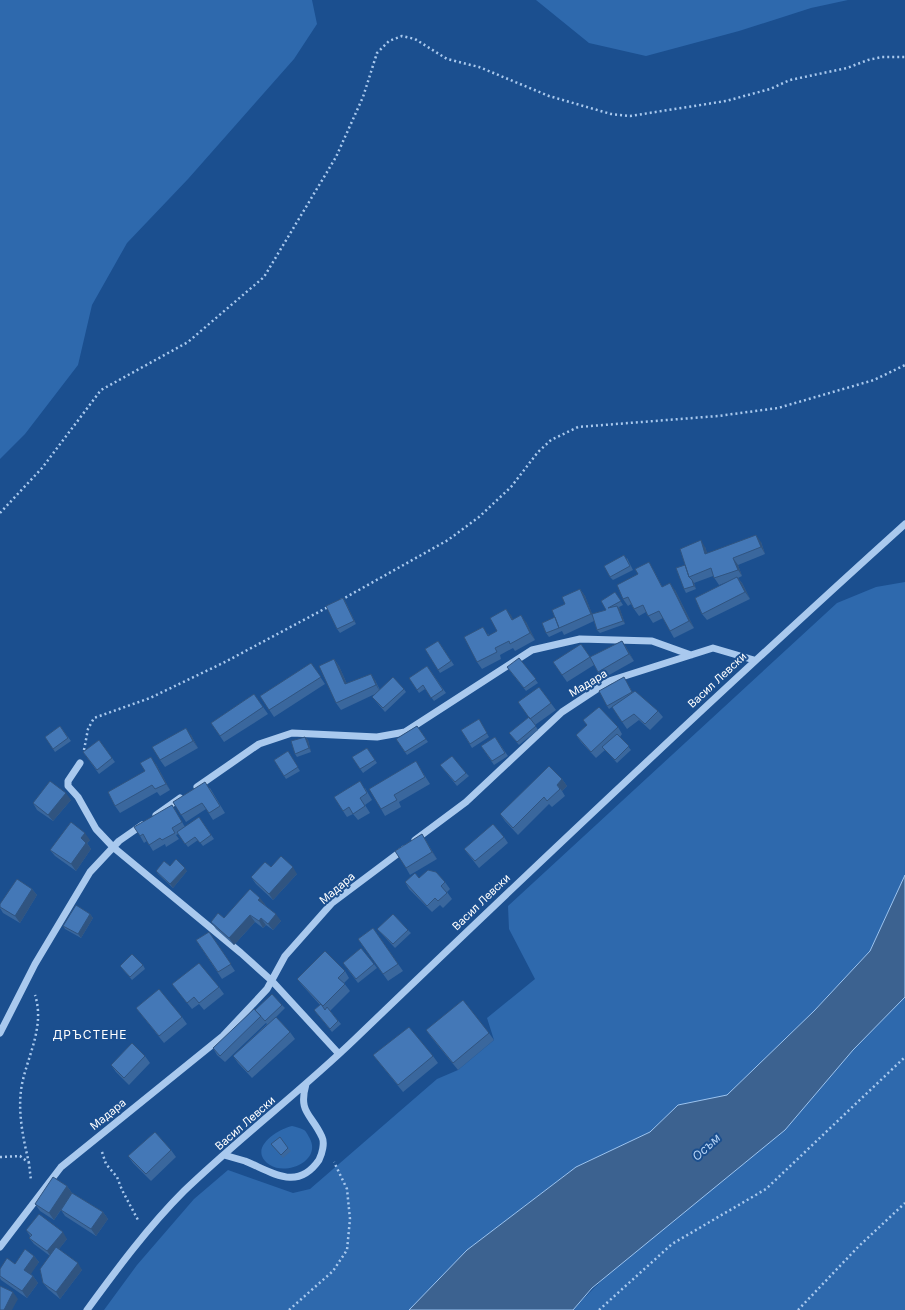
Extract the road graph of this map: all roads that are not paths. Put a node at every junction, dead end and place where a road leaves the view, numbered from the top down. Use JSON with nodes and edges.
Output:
{"nodes":[{"id":1,"x":905,"y":524,"type":"edge"},
{"id":2,"x":692,"y":655,"type":"junction"},
{"id":3,"x":754,"y":660,"type":"junction"},
{"id":4,"x":80,"y":763,"type":"road end"},
{"id":5,"x":113,"y":847,"type":"junction"},
{"id":6,"x":272,"y":981,"type":"junction"},
{"id":7,"x":0,"y":1033,"type":"edge"},
{"id":8,"x":339,"y":1054,"type":"junction"},
{"id":9,"x":306,"y":1084,"type":"junction"},
{"id":10,"x":224,"y":1156,"type":"junction"},
{"id":11,"x":0,"y":1247,"type":"edge"},
{"id":12,"x":87,"y":1310,"type":"edge"}],
"edges":[{"from":1,"to":3,"type":"street","name":"Васил Левски"},
{"from":2,"to":3,"type":"street","name":"Мадара"},
{"from":2,"to":5,"type":"street"},
{"from":2,"to":6,"type":"street","name":"Мадара"},
{"from":3,"to":8,"type":"street","name":"Васил Левски"},
{"from":4,"to":5,"type":"street"},
{"from":5,"to":6,"type":"street"},
{"from":5,"to":7,"type":"street"},
{"from":6,"to":8,"type":"street"},
{"from":6,"to":11,"type":"street","name":"Мадара"},
{"from":8,"to":9,"type":"street","name":"Васил Левски"},
{"from":9,"to":10,"type":"street","name":"Васил Левски"},
{"from":9,"to":10,"type":"street"},
{"from":10,"to":12,"type":"street","name":"Васил Левски"}]}
